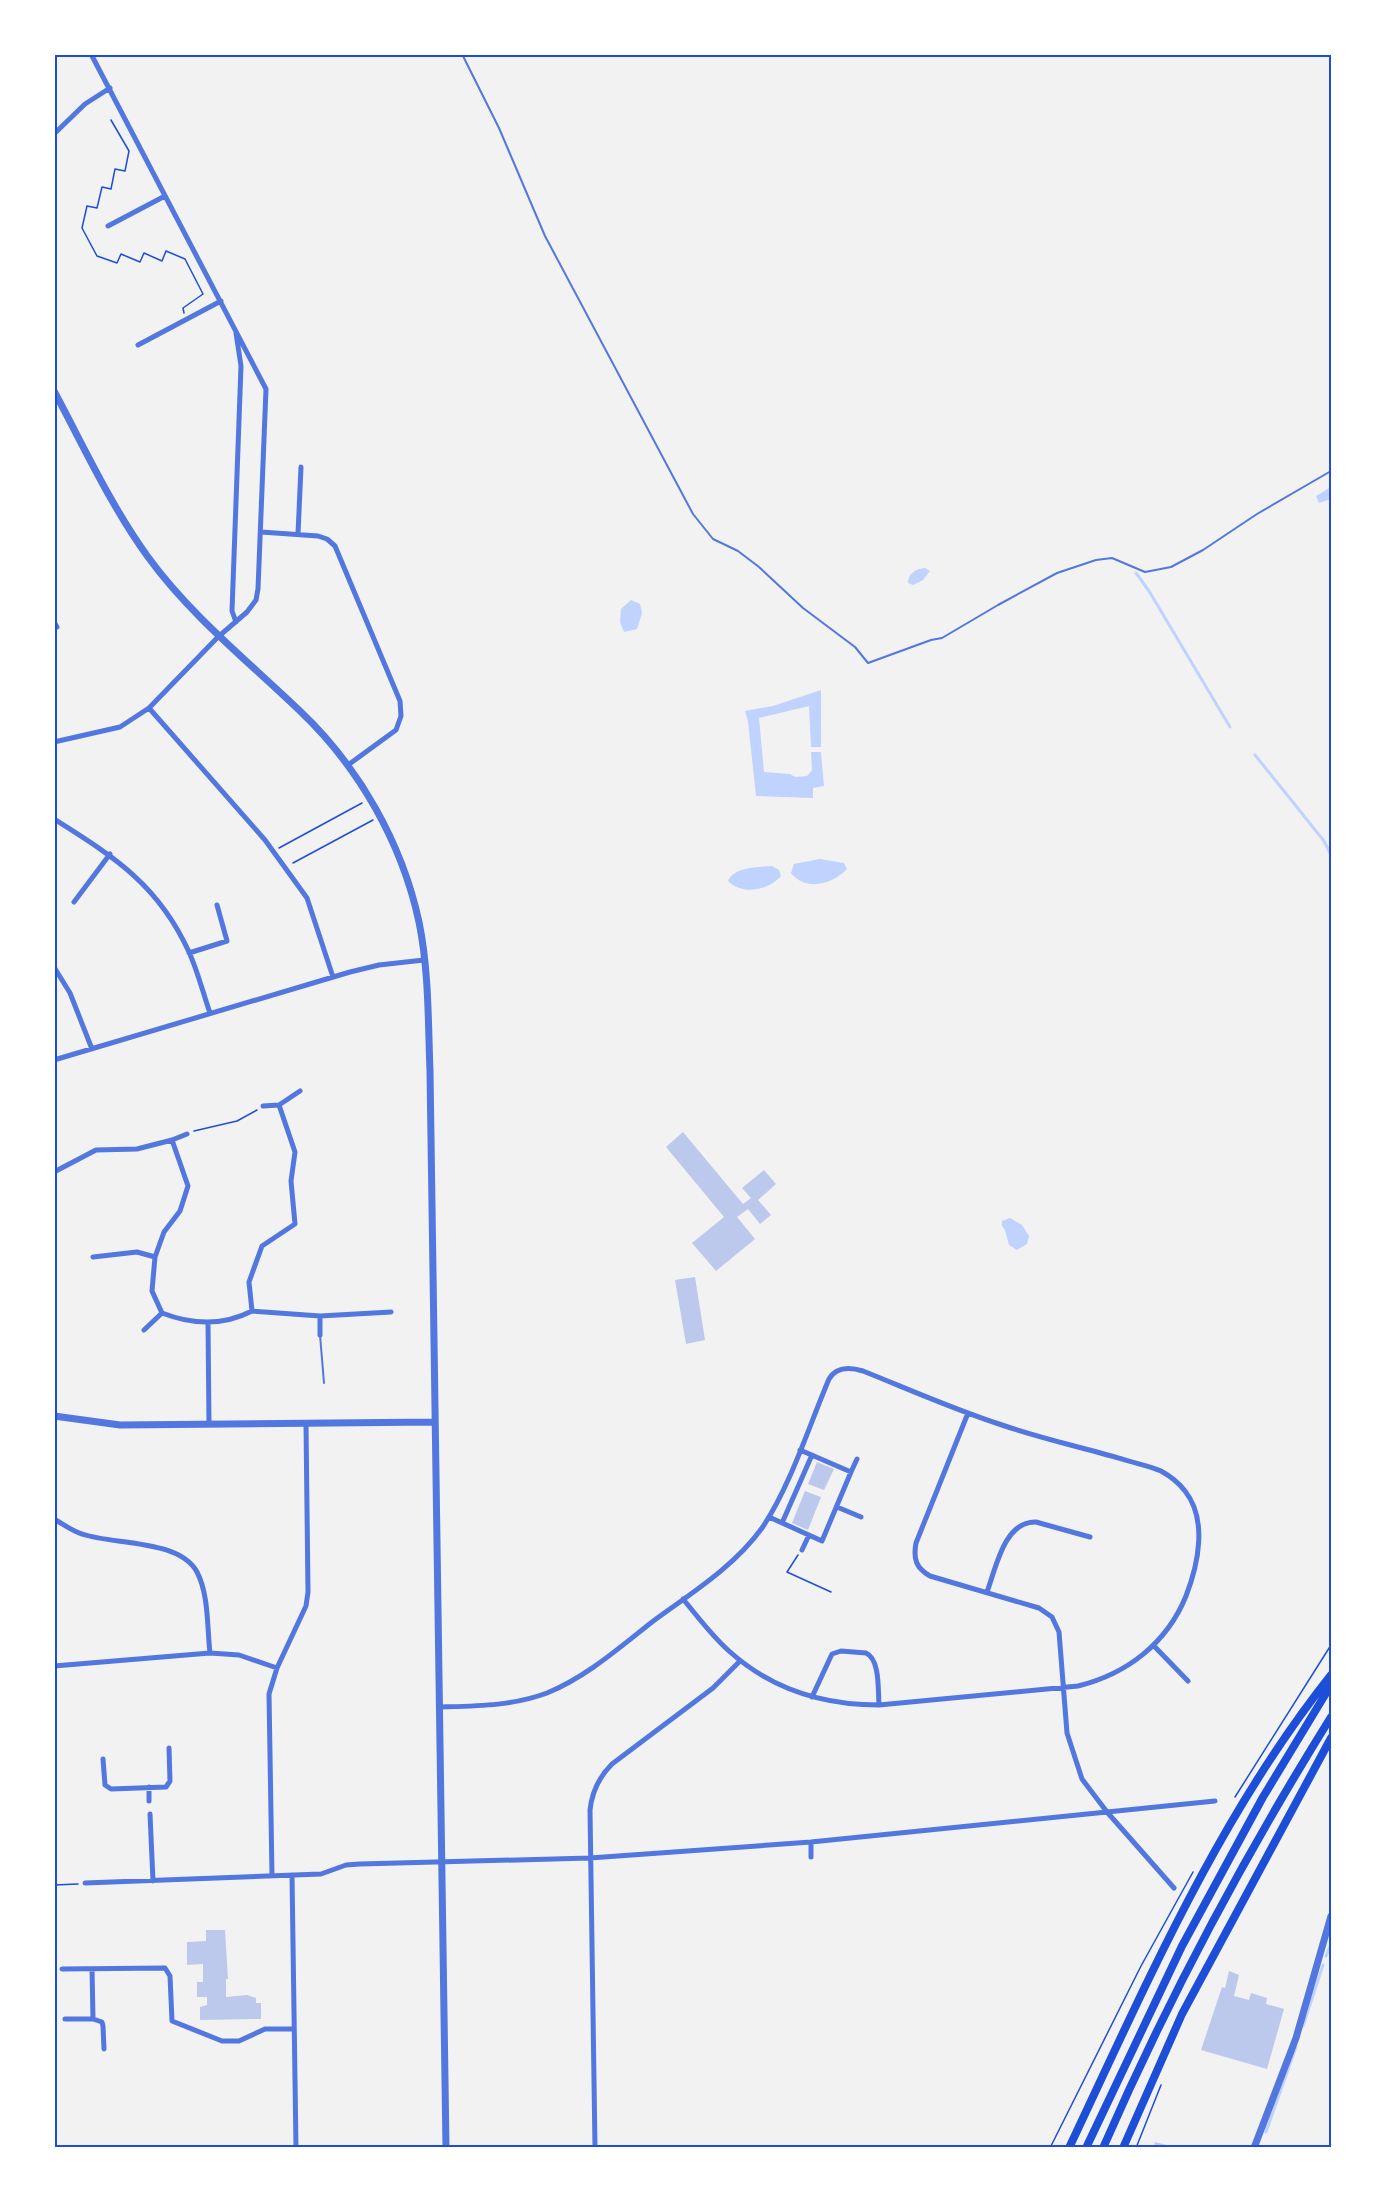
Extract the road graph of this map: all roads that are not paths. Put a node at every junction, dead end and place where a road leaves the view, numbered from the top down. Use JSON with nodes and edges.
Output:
{"nodes":[{"id":1,"x":92,"y":54,"type":"edge"},
{"id":2,"x":462,"y":54,"type":"edge"},
{"id":3,"x":110,"y":88,"type":"junction"},
{"id":4,"x":54,"y":134,"type":"edge"},
{"id":5,"x":165,"y":196,"type":"junction"},
{"id":6,"x":108,"y":226,"type":"dead end"},
{"id":7,"x":221,"y":301,"type":"junction"},
{"id":8,"x":234,"y":326,"type":"junction"},
{"id":9,"x":138,"y":345,"type":"dead end"},
{"id":10,"x":54,"y":391,"type":"edge"},
{"id":11,"x":301,"y":467,"type":"dead end"},
{"id":12,"x":1331,"y":471,"type":"edge"},
{"id":13,"x":261,"y":532,"type":"junction"},
{"id":14,"x":298,"y":534,"type":"junction"},
{"id":15,"x":236,"y":622,"type":"junction"},
{"id":16,"x":219,"y":638,"type":"junction"},
{"id":17,"x":149,"y":708,"type":"junction"},
{"id":18,"x":54,"y":742,"type":"edge"},
{"id":19,"x":348,"y":765,"type":"junction"},
{"id":20,"x":54,"y":819,"type":"edge"},
{"id":21,"x":110,"y":855,"type":"junction"},
{"id":22,"x":74,"y":902,"type":"dead end"},
{"id":23,"x":218,"y":906,"type":"dead end"},
{"id":24,"x":189,"y":953,"type":"junction"},
{"id":25,"x":424,"y":960,"type":"junction"},
{"id":26,"x":54,"y":967,"type":"edge"},
{"id":27,"x":333,"y":977,"type":"junction"},
{"id":28,"x":210,"y":1013,"type":"junction"},
{"id":29,"x":92,"y":1049,"type":"junction"},
{"id":30,"x":54,"y":1060,"type":"edge"},
{"id":31,"x":300,"y":1091,"type":"dead end"},
{"id":32,"x":279,"y":1105,"type":"junction"},
{"id":33,"x":263,"y":1106,"type":"road end"},
{"id":34,"x":187,"y":1134,"type":"road end"},
{"id":35,"x":172,"y":1140,"type":"junction"},
{"id":36,"x":54,"y":1172,"type":"edge"},
{"id":37,"x":93,"y":1257,"type":"dead end"},
{"id":38,"x":154,"y":1257,"type":"junction"},
{"id":39,"x":252,"y":1311,"type":"junction"},
{"id":40,"x":391,"y":1312,"type":"dead end"},
{"id":41,"x":162,"y":1313,"type":"junction"},
{"id":42,"x":320,"y":1316,"type":"junction"},
{"id":43,"x":208,"y":1323,"type":"junction"},
{"id":44,"x":144,"y":1330,"type":"dead end"},
{"id":45,"x":320,"y":1335,"type":"joint"},
{"id":46,"x":324,"y":1383,"type":"dead end"},
{"id":47,"x":968,"y":1413,"type":"junction"},
{"id":48,"x":54,"y":1416,"type":"edge"},
{"id":49,"x":435,"y":1422,"type":"junction"},
{"id":50,"x":209,"y":1424,"type":"junction"},
{"id":51,"x":306,"y":1424,"type":"junction"},
{"id":52,"x":800,"y":1450,"type":"junction"},
{"id":53,"x":812,"y":1455,"type":"junction"},
{"id":54,"x":857,"y":1459,"type":"dead end"},
{"id":55,"x":851,"y":1472,"type":"junction"},
{"id":56,"x":837,"y":1507,"type":"junction"},
{"id":57,"x":769,"y":1517,"type":"junction"},
{"id":58,"x":861,"y":1517,"type":"dead end"},
{"id":59,"x":54,"y":1519,"type":"edge"},
{"id":60,"x":782,"y":1523,"type":"junction"},
{"id":61,"x":809,"y":1535,"type":"junction"},
{"id":62,"x":1090,"y":1537,"type":"dead end"},
{"id":63,"x":802,"y":1550,"type":"road end"},
{"id":64,"x":987,"y":1592,"type":"junction"},
{"id":65,"x":683,"y":1599,"type":"junction"},
{"id":66,"x":1154,"y":1646,"type":"junction"},
{"id":67,"x":210,"y":1653,"type":"junction"},
{"id":68,"x":740,"y":1661,"type":"junction"},
{"id":69,"x":54,"y":1666,"type":"edge"},
{"id":70,"x":277,"y":1668,"type":"junction"},
{"id":71,"x":1331,"y":1675,"type":"edge"},
{"id":72,"x":1188,"y":1681,"type":"dead end"},
{"id":73,"x":1331,"y":1685,"type":"edge"},
{"id":74,"x":1063,"y":1688,"type":"junction"},
{"id":75,"x":812,"y":1697,"type":"junction"},
{"id":76,"x":879,"y":1705,"type":"junction"},
{"id":77,"x":440,"y":1707,"type":"junction"},
{"id":78,"x":1331,"y":1717,"type":"edge"},
{"id":79,"x":1331,"y":1738,"type":"edge"},
{"id":80,"x":169,"y":1748,"type":"dead end"},
{"id":81,"x":103,"y":1759,"type":"dead end"},
{"id":82,"x":148,"y":1787,"type":"junction"},
{"id":83,"x":149,"y":1801,"type":"dead end"},
{"id":84,"x":1215,"y":1801,"type":"dead end"},
{"id":85,"x":1107,"y":1812,"type":"junction"},
{"id":86,"x":150,"y":1815,"type":"dead end"},
{"id":87,"x":811,"y":1842,"type":"junction"},
{"id":88,"x":811,"y":1857,"type":"dead end"},
{"id":89,"x":590,"y":1858,"type":"junction"},
{"id":90,"x":441,"y":1862,"type":"junction"},
{"id":91,"x":272,"y":1875,"type":"junction"},
{"id":92,"x":292,"y":1875,"type":"junction"},
{"id":93,"x":153,"y":1881,"type":"junction"},
{"id":94,"x":85,"y":1884,"type":"road end"},
{"id":95,"x":1174,"y":1888,"type":"dead end"},
{"id":96,"x":1331,"y":1916,"type":"edge"},
{"id":97,"x":62,"y":1969,"type":"dead end"},
{"id":98,"x":92,"y":1969,"type":"junction"},
{"id":99,"x":64,"y":2019,"type":"dead end"},
{"id":100,"x":93,"y":2019,"type":"junction"},
{"id":101,"x":294,"y":2029,"type":"junction"},
{"id":102,"x":104,"y":2049,"type":"dead end"},
{"id":103,"x":296,"y":2148,"type":"edge"},
{"id":104,"x":446,"y":2148,"type":"edge"},
{"id":105,"x":595,"y":2148,"type":"edge"},
{"id":106,"x":1069,"y":2148,"type":"edge"},
{"id":107,"x":1086,"y":2148,"type":"edge"},
{"id":108,"x":1102,"y":2148,"type":"edge"},
{"id":109,"x":1123,"y":2148,"type":"edge"},
{"id":110,"x":1254,"y":2148,"type":"edge"}],
"edges":[{"from":1,"to":3,"type":"street"},
{"from":2,"to":12,"type":"lane"},
{"from":3,"to":4,"type":"street"},
{"from":3,"to":5,"type":"street"},
{"from":5,"to":6,"type":"street"},
{"from":5,"to":7,"type":"street"},
{"from":7,"to":8,"type":"street"},
{"from":7,"to":9,"type":"street"},
{"from":8,"to":13,"type":"street"},
{"from":8,"to":15,"type":"street"},
{"from":10,"to":16,"type":"street"},
{"from":11,"to":14,"type":"street"},
{"from":13,"to":14,"type":"street"},
{"from":13,"to":15,"type":"street"},
{"from":14,"to":19,"type":"street"},
{"from":15,"to":16,"type":"street"},
{"from":16,"to":17,"type":"street"},
{"from":16,"to":19,"type":"street"},
{"from":17,"to":18,"type":"street"},
{"from":17,"to":27,"type":"street"},
{"from":19,"to":25,"type":"street"},
{"from":20,"to":21,"type":"street"},
{"from":21,"to":22,"type":"street"},
{"from":21,"to":24,"type":"street"},
{"from":23,"to":24,"type":"street"},
{"from":24,"to":28,"type":"street"},
{"from":25,"to":27,"type":"street"},
{"from":25,"to":49,"type":"street"},
{"from":26,"to":29,"type":"street"},
{"from":27,"to":28,"type":"street"},
{"from":28,"to":29,"type":"street"},
{"from":29,"to":30,"type":"street"},
{"from":31,"to":32,"type":"street"},
{"from":32,"to":33,"type":"street"},
{"from":32,"to":39,"type":"street"},
{"from":34,"to":35,"type":"street"},
{"from":35,"to":36,"type":"street"},
{"from":35,"to":38,"type":"street"},
{"from":37,"to":38,"type":"street"},
{"from":38,"to":41,"type":"street"},
{"from":39,"to":42,"type":"street"},
{"from":39,"to":43,"type":"street"},
{"from":40,"to":42,"type":"street"},
{"from":41,"to":43,"type":"street"},
{"from":41,"to":44,"type":"street"},
{"from":42,"to":45,"type":"street"},
{"from":43,"to":50,"type":"street"},
{"from":45,"to":46,"type":"lane"},
{"from":47,"to":52,"type":"street"},
{"from":47,"to":64,"type":"street"},
{"from":47,"to":66,"type":"street"},
{"from":48,"to":50,"type":"street"},
{"from":49,"to":51,"type":"street"},
{"from":49,"to":77,"type":"street"},
{"from":50,"to":51,"type":"street"},
{"from":51,"to":70,"type":"street"},
{"from":52,"to":53,"type":"street"},
{"from":52,"to":57,"type":"street"},
{"from":53,"to":55,"type":"street"},
{"from":53,"to":60,"type":"street"},
{"from":54,"to":55,"type":"street"},
{"from":55,"to":56,"type":"street"},
{"from":56,"to":58,"type":"street"},
{"from":56,"to":61,"type":"street"},
{"from":57,"to":60,"type":"street"},
{"from":57,"to":65,"type":"street"},
{"from":59,"to":67,"type":"street"},
{"from":60,"to":61,"type":"street"},
{"from":61,"to":63,"type":"street"},
{"from":62,"to":64,"type":"street"},
{"from":64,"to":74,"type":"street"},
{"from":65,"to":68,"type":"street"},
{"from":65,"to":77,"type":"street"},
{"from":66,"to":72,"type":"street"},
{"from":66,"to":74,"type":"street"},
{"from":67,"to":69,"type":"street"},
{"from":67,"to":70,"type":"street"},
{"from":68,"to":75,"type":"street"},
{"from":68,"to":89,"type":"street"},
{"from":70,"to":91,"type":"street"},
{"from":71,"to":106,"type":"highway"},
{"from":73,"to":107,"type":"highway"},
{"from":74,"to":76,"type":"street"},
{"from":74,"to":85,"type":"street"},
{"from":75,"to":76,"type":"street"},
{"from":75,"to":76,"type":"street"},
{"from":77,"to":90,"type":"street"},
{"from":78,"to":108,"type":"highway"},
{"from":79,"to":109,"type":"highway"},
{"from":80,"to":82,"type":"street"},
{"from":81,"to":82,"type":"street"},
{"from":82,"to":83,"type":"street"},
{"from":84,"to":85,"type":"street"},
{"from":85,"to":87,"type":"street"},
{"from":85,"to":95,"type":"street"},
{"from":86,"to":93,"type":"street"},
{"from":87,"to":88,"type":"street"},
{"from":87,"to":89,"type":"street"},
{"from":89,"to":90,"type":"street"},
{"from":89,"to":105,"type":"street"},
{"from":90,"to":92,"type":"street"},
{"from":90,"to":104,"type":"street"},
{"from":91,"to":92,"type":"street"},
{"from":91,"to":93,"type":"street"},
{"from":92,"to":101,"type":"street"},
{"from":93,"to":94,"type":"street"},
{"from":96,"to":110,"type":"street"},
{"from":97,"to":98,"type":"street"},
{"from":98,"to":100,"type":"street"},
{"from":98,"to":101,"type":"street"},
{"from":99,"to":100,"type":"street"},
{"from":100,"to":102,"type":"street"},
{"from":101,"to":103,"type":"street"}]}
